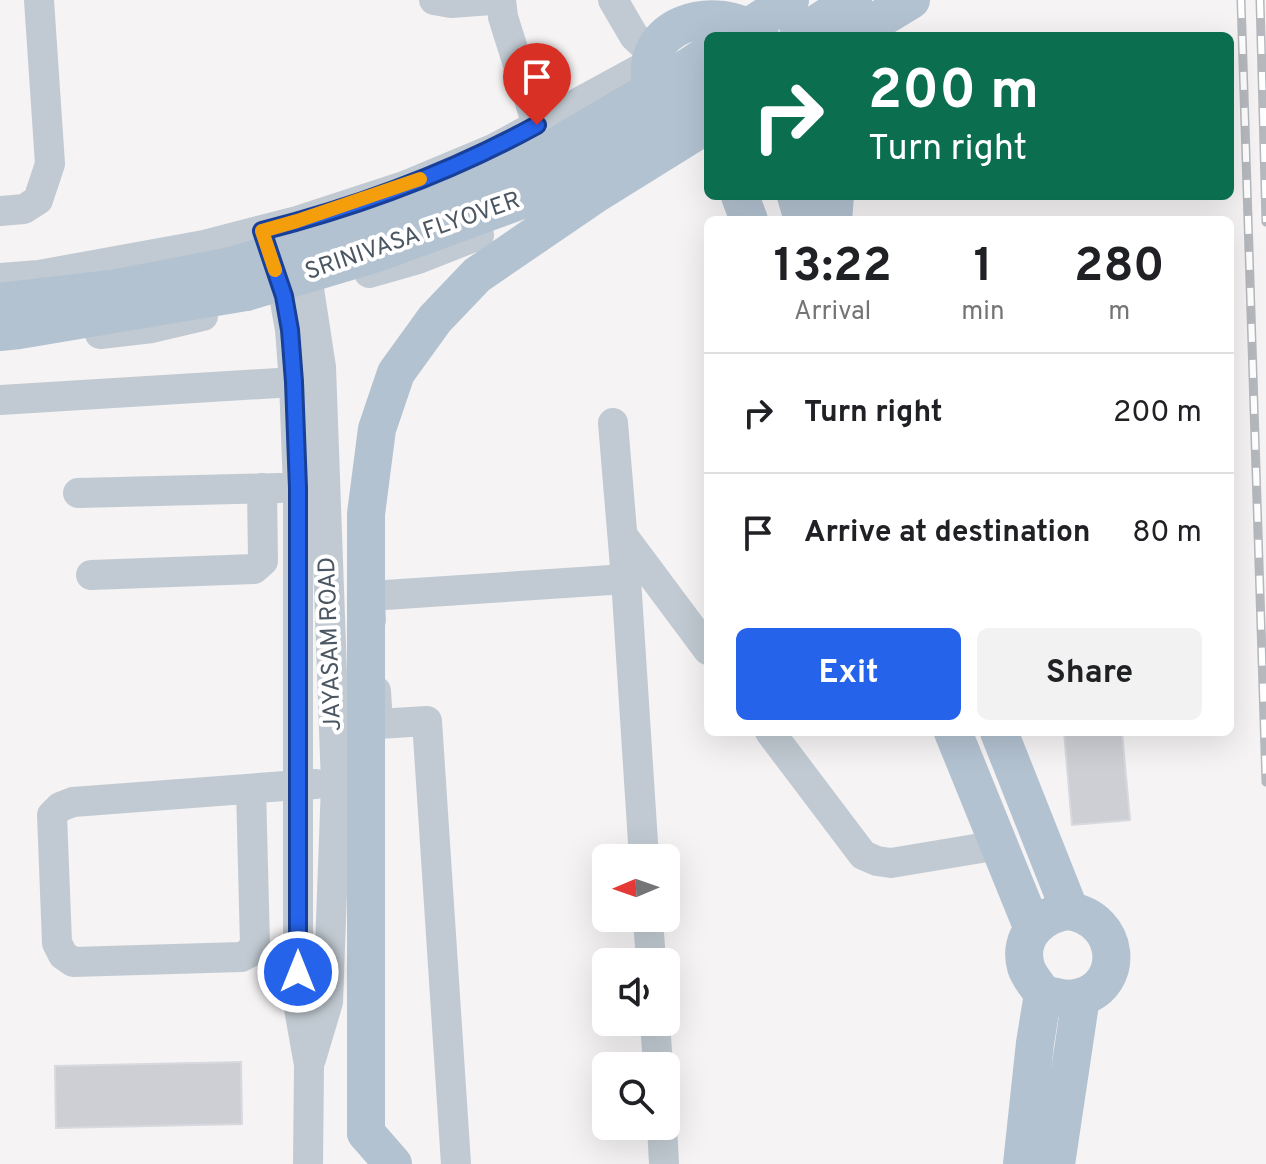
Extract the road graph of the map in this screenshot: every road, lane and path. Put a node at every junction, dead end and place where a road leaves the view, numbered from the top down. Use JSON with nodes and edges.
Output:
{"nodes":[{"id":1,"x":39,"y":0,"type":"edge"},
{"id":2,"x":434,"y":0,"type":"edge"},
{"id":3,"x":491,"y":0,"type":"edge"},
{"id":4,"x":501,"y":0,"type":"edge"},
{"id":5,"x":613,"y":0,"type":"edge"},
{"id":6,"x":790,"y":0,"type":"edge"},
{"id":7,"x":853,"y":0,"type":"edge"},
{"id":8,"x":894,"y":0,"type":"edge"},
{"id":9,"x":900,"y":0,"type":"edge"},
{"id":10,"x":911,"y":0,"type":"edge"},
{"id":11,"x":712,"y":12,"type":"edge"},
{"id":12,"x":757,"y":32,"type":"edge"},
{"id":13,"x":804,"y":32,"type":"edge"},
{"id":14,"x":847,"y":32,"type":"edge"},
{"id":15,"x":859,"y":32,"type":"edge"},
{"id":16,"x":886,"y":32,"type":"edge"},
{"id":17,"x":704,"y":57,"type":"edge"},
{"id":18,"x":652,"y":59,"type":"junction"},
{"id":19,"x":704,"y":97,"type":"edge"},
{"id":20,"x":537,"y":125,"type":"junction"},
{"id":21,"x":704,"y":131,"type":"edge"},
{"id":22,"x":704,"y":131,"type":"edge"},
{"id":23,"x":704,"y":132,"type":"edge"},
{"id":24,"x":0,"y":211,"type":"edge"},
{"id":25,"x":291,"y":223,"type":"junction"},
{"id":26,"x":262,"y":231,"type":"junction"},
{"id":27,"x":0,"y":278,"type":"edge"},
{"id":28,"x":296,"y":293,"type":"junction"},
{"id":29,"x":0,"y":302,"type":"edge"},
{"id":30,"x":0,"y":332,"type":"edge"},
{"id":31,"x":0,"y":346,"type":"edge"},
{"id":32,"x":294,"y":382,"type":"junction"},
{"id":33,"x":0,"y":400,"type":"edge"},
{"id":34,"x":613,"y":423,"type":"dead end"},
{"id":35,"x":262,"y":488,"type":"junction"},
{"id":36,"x":298,"y":488,"type":"junction"},
{"id":37,"x":78,"y":493,"type":"dead end"},
{"id":38,"x":622,"y":536,"type":"junction"},
{"id":39,"x":91,"y":575,"type":"dead end"},
{"id":40,"x":626,"y":579,"type":"junction"},
{"id":41,"x":704,"y":645,"type":"edge"},
{"id":42,"x":773,"y":736,"type":"edge"},
{"id":43,"x":955,"y":736,"type":"edge"},
{"id":44,"x":1001,"y":736,"type":"edge"},
{"id":45,"x":336,"y":784,"type":"junction"},
{"id":46,"x":298,"y":785,"type":"junction"},
{"id":47,"x":251,"y":789,"type":"junction"},
{"id":48,"x":643,"y":844,"type":"edge"},
{"id":49,"x":999,"y":845,"type":"junction"},
{"id":50,"x":1070,"y":911,"type":"junction"},
{"id":51,"x":1033,"y":929,"type":"junction"},
{"id":52,"x":1043,"y":994,"type":"junction"},
{"id":53,"x":1081,"y":997,"type":"junction"},
{"id":54,"x":309,"y":1065,"type":"junction"},
{"id":55,"x":663,"y":1140,"type":"edge"},
{"id":56,"x":308,"y":1164,"type":"edge"},
{"id":57,"x":393,"y":1164,"type":"edge"},
{"id":58,"x":456,"y":1164,"type":"edge"},
{"id":59,"x":664,"y":1164,"type":"edge"},
{"id":60,"x":1022,"y":1164,"type":"edge"},
{"id":61,"x":1056,"y":1164,"type":"edge"}],
"edges":[{"from":1,"to":24,"type":"street"},
{"from":2,"to":3,"type":"street"},
{"from":4,"to":20,"type":"street"},
{"from":5,"to":18,"type":"street"},
{"from":6,"to":11,"type":"main road","bridge":true},
{"from":7,"to":13,"type":"main road"},
{"from":8,"to":14,"type":"street"},
{"from":9,"to":16,"type":"main road"},
{"from":10,"to":15,"type":"main road","bridge":true},
{"from":11,"to":12,"type":"main road"},
{"from":11,"to":18,"type":"main road"},
{"from":17,"to":29,"type":"main road","name":"SRINIVASA FLYOVER","bridge":true},
{"from":18,"to":20,"type":"street"},
{"from":18,"to":21,"type":"main road"},
{"from":19,"to":30,"type":"main road","name":"SRINIVASA FLYOVER","bridge":true},
{"from":20,"to":25,"type":"street"},
{"from":22,"to":28,"type":"street"},
{"from":23,"to":57,"type":"main road","bridge":true},
{"from":25,"to":26,"type":"street"},
{"from":25,"to":28,"type":"street","name":"JAYASAM ROAD"},
{"from":26,"to":27,"type":"street"},
{"from":26,"to":28,"type":"street","name":"JAYASAM ROAD"},
{"from":28,"to":31,"type":"street"},
{"from":28,"to":32,"type":"street","name":"JAYASAM ROAD"},
{"from":28,"to":45,"type":"street","name":"JAYASAM ROAD"},
{"from":32,"to":33,"type":"street"},
{"from":32,"to":36,"type":"street","name":"JAYASAM ROAD"},
{"from":34,"to":38,"type":"street"},
{"from":35,"to":36,"type":"street"},
{"from":35,"to":37,"type":"street"},
{"from":35,"to":39,"type":"street"},
{"from":36,"to":46,"type":"street","name":"JAYASAM ROAD"},
{"from":38,"to":40,"type":"street"},
{"from":38,"to":41,"type":"street"},
{"from":40,"to":48,"type":"street"},
{"from":40,"to":58,"type":"street"},
{"from":42,"to":49,"type":"street"},
{"from":43,"to":49,"type":"main road"},
{"from":44,"to":50,"type":"main road"},
{"from":45,"to":46,"type":"street"},
{"from":45,"to":54,"type":"street","name":"JAYASAM ROAD"},
{"from":46,"to":47,"type":"street"},
{"from":46,"to":54,"type":"street","name":"JAYASAM ROAD"},
{"from":47,"to":47,"type":"street"},
{"from":49,"to":51,"type":"main road"},
{"from":50,"to":51,"type":"main road"},
{"from":50,"to":53,"type":"main road"},
{"from":51,"to":52,"type":"main road"},
{"from":52,"to":53,"type":"main road"},
{"from":52,"to":60,"type":"main road"},
{"from":53,"to":61,"type":"main road"},
{"from":54,"to":56,"type":"street","name":"JAYASAM ROAD"},
{"from":55,"to":59,"type":"street"}]}
